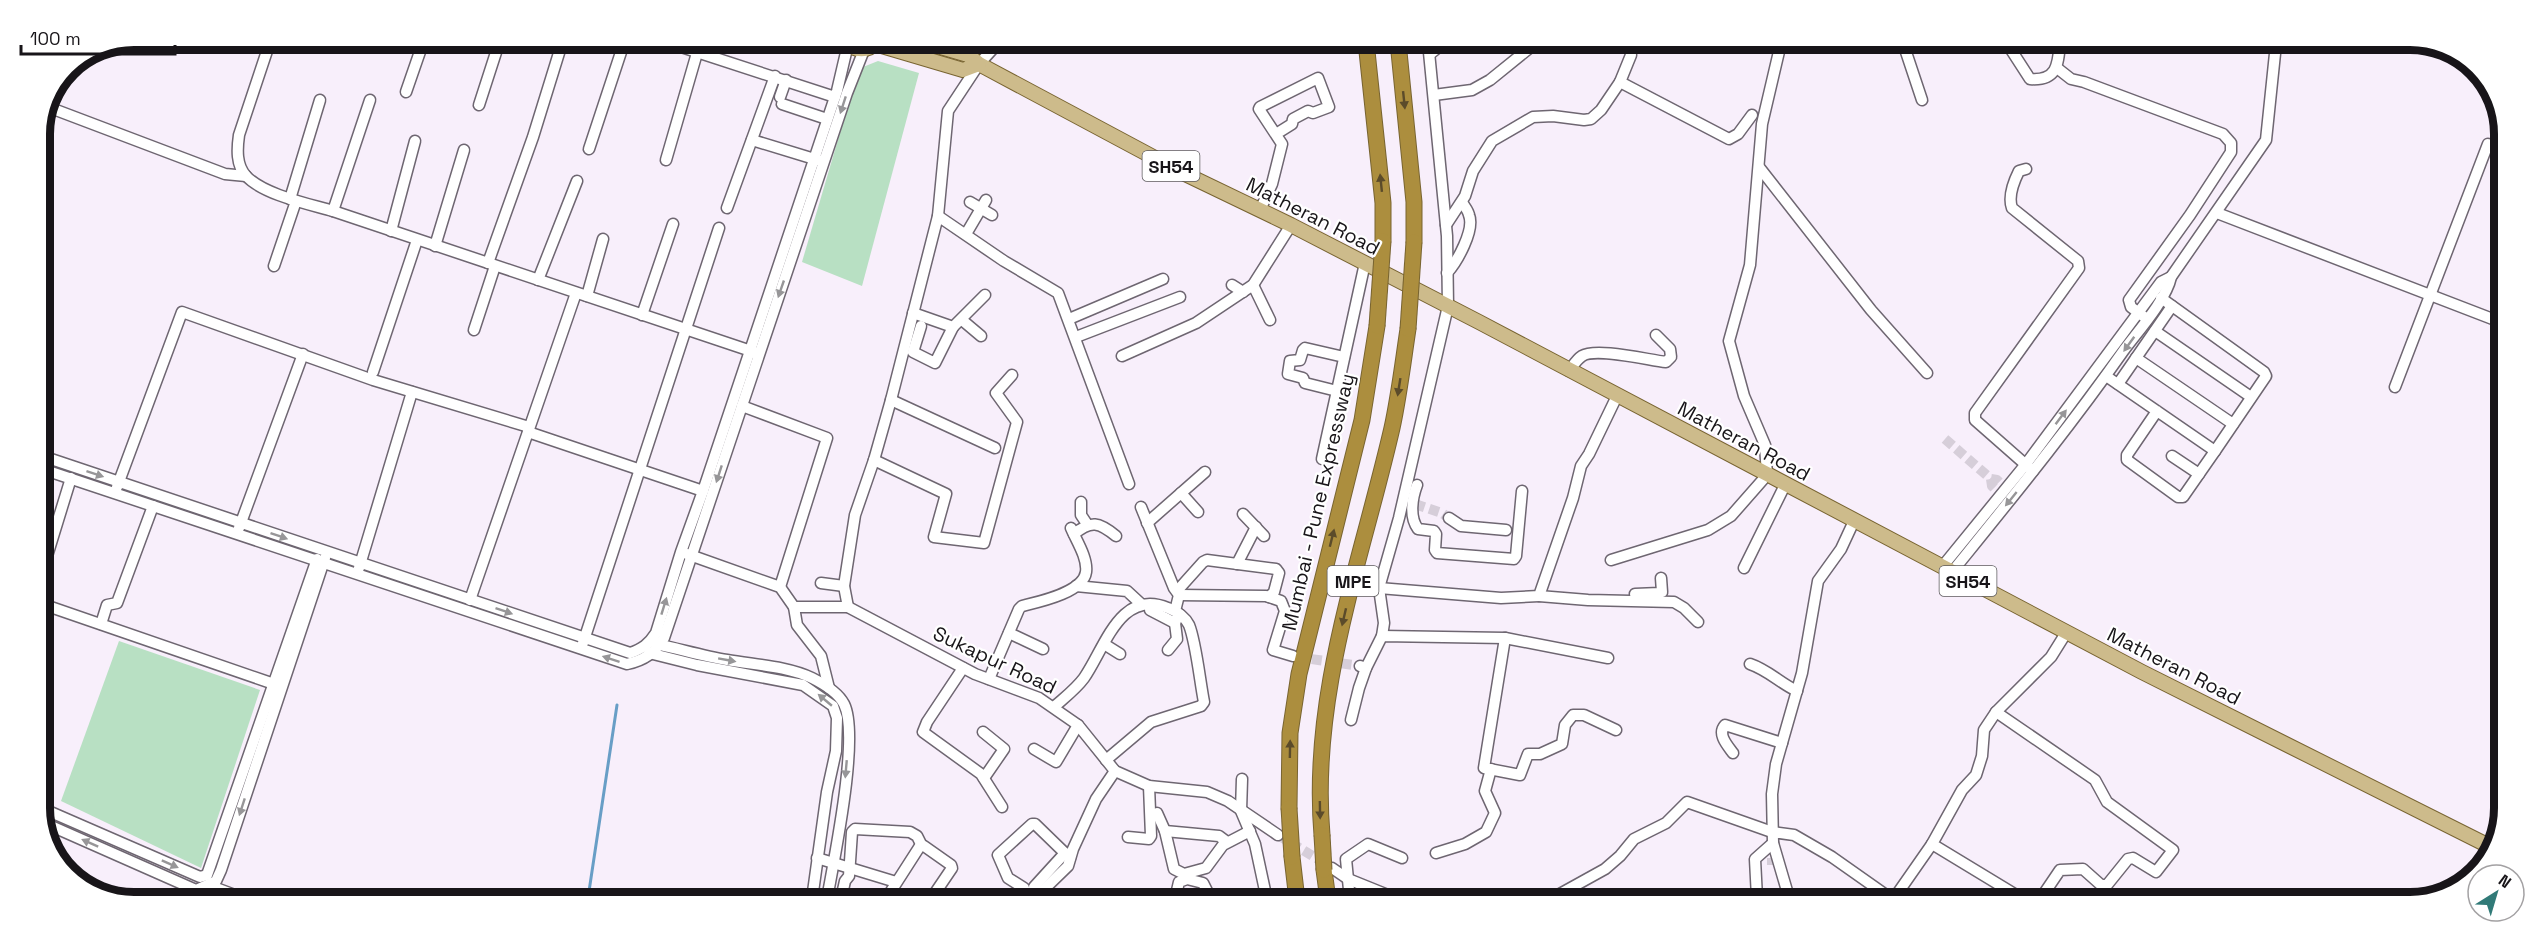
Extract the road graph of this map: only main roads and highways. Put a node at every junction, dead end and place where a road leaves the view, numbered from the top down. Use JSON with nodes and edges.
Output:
{"nodes":[{"id":1,"x":887,"y":49,"type":"edge"},
{"id":2,"x":947,"y":49,"type":"edge"},
{"id":3,"x":1367,"y":49,"type":"edge"},
{"id":4,"x":1399,"y":49,"type":"edge"},
{"id":5,"x":979,"y":64,"type":"junction"},
{"id":6,"x":2485,"y":844,"type":"edge"},
{"id":7,"x":1296,"y":892,"type":"edge"},
{"id":8,"x":1328,"y":892,"type":"edge"}],
"edges":[{"from":1,"to":5,"type":"main road"},
{"from":2,"to":5,"type":"main road","name":"Matheran Road","number":"SH54"},
{"from":7,"to":3,"type":"highway","name":"Mumbai - Pune Expressway","number":"MPE","one_way":true,"bridge":true},
{"from":4,"to":8,"type":"highway","number":"MPE","one_way":true,"bridge":true},
{"from":5,"to":6,"type":"main road","name":"Matheran Road","number":"SH54"}]}
